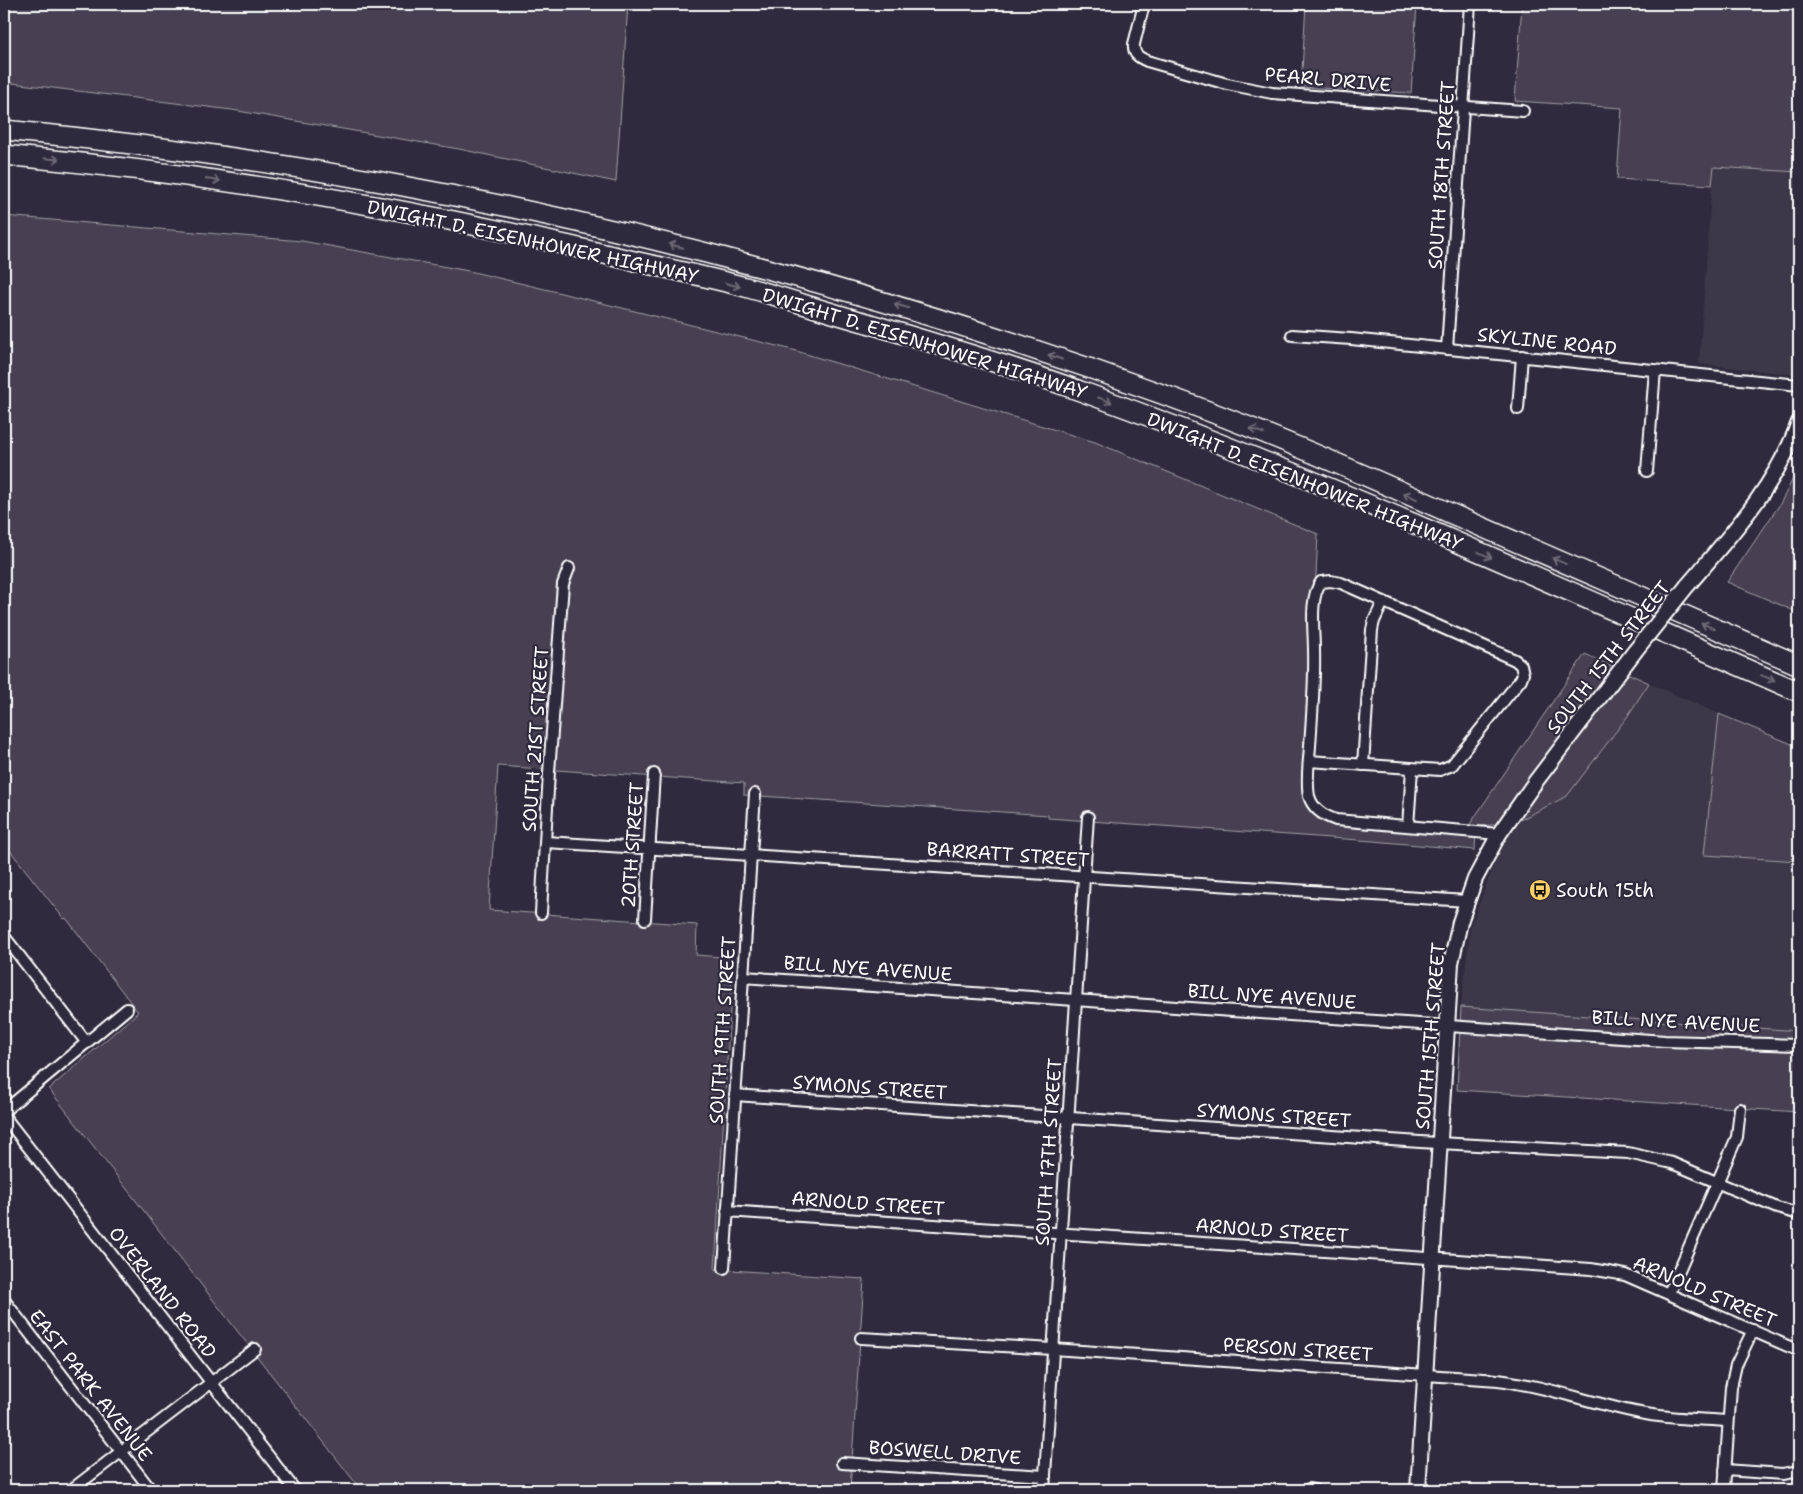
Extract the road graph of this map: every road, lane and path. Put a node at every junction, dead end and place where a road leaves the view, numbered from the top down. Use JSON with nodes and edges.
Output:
{"nodes":[{"id":1,"x":1144,"y":4,"type":"edge"},
{"id":2,"x":1470,"y":4,"type":"edge"},
{"id":3,"x":1463,"y":107,"type":"junction"},
{"id":4,"x":1523,"y":111,"type":"dead end"},
{"id":5,"x":4,"y":130,"type":"edge"},
{"id":6,"x":4,"y":155,"type":"edge"},
{"id":7,"x":1292,"y":335,"type":"dead end"},
{"id":8,"x":1447,"y":349,"type":"junction"},
{"id":9,"x":1522,"y":356,"type":"junction"},
{"id":10,"x":1655,"y":370,"type":"junction"},
{"id":11,"x":1799,"y":385,"type":"edge"},
{"id":12,"x":1518,"y":409,"type":"dead end"},
{"id":13,"x":1799,"y":422,"type":"edge"},
{"id":14,"x":1647,"y":471,"type":"dead end"},
{"id":15,"x":569,"y":568,"type":"dead end"},
{"id":16,"x":1383,"y":602,"type":"junction"},
{"id":17,"x":1799,"y":665,"type":"edge"},
{"id":18,"x":1799,"y":692,"type":"edge"},
{"id":19,"x":1309,"y":761,"type":"junction"},
{"id":20,"x":1362,"y":765,"type":"junction"},
{"id":21,"x":1412,"y":769,"type":"junction"},
{"id":22,"x":654,"y":774,"type":"dead end"},
{"id":23,"x":755,"y":794,"type":"dead end"},
{"id":24,"x":1088,"y":817,"type":"dead end"},
{"id":25,"x":1408,"y":826,"type":"junction"},
{"id":26,"x":1499,"y":834,"type":"junction"},
{"id":27,"x":546,"y":842,"type":"junction"},
{"id":28,"x":649,"y":848,"type":"junction"},
{"id":29,"x":751,"y":855,"type":"junction"},
{"id":30,"x":1084,"y":876,"type":"junction"},
{"id":31,"x":1467,"y":900,"type":"junction"},
{"id":32,"x":541,"y":913,"type":"dead end"},
{"id":33,"x":645,"y":919,"type":"dead end"},
{"id":34,"x":4,"y":936,"type":"edge"},
{"id":35,"x":743,"y":977,"type":"junction"},
{"id":36,"x":1076,"y":1000,"type":"junction"},
{"id":37,"x":127,"y":1010,"type":"dead end"},
{"id":38,"x":1447,"y":1025,"type":"junction"},
{"id":39,"x":87,"y":1043,"type":"junction"},
{"id":40,"x":1799,"y":1045,"type":"edge"},
{"id":41,"x":735,"y":1095,"type":"junction"},
{"id":42,"x":1740,"y":1109,"type":"dead end"},
{"id":43,"x":4,"y":1112,"type":"edge"},
{"id":44,"x":4,"y":1116,"type":"edge"},
{"id":45,"x":1068,"y":1119,"type":"junction"},
{"id":46,"x":1440,"y":1143,"type":"junction"},
{"id":47,"x":1718,"y":1181,"type":"junction"},
{"id":48,"x":727,"y":1211,"type":"junction"},
{"id":49,"x":1799,"y":1214,"type":"edge"},
{"id":50,"x":1061,"y":1233,"type":"junction"},
{"id":51,"x":1432,"y":1258,"type":"junction"},
{"id":52,"x":724,"y":1268,"type":"dead end"},
{"id":53,"x":1668,"y":1293,"type":"junction"},
{"id":54,"x":4,"y":1300,"type":"edge"},
{"id":55,"x":1753,"y":1330,"type":"junction"},
{"id":56,"x":860,"y":1338,"type":"dead end"},
{"id":57,"x":255,"y":1349,"type":"dead end"},
{"id":58,"x":1053,"y":1349,"type":"junction"},
{"id":59,"x":1799,"y":1351,"type":"edge"},
{"id":60,"x":1425,"y":1375,"type":"junction"},
{"id":61,"x":211,"y":1382,"type":"junction"},
{"id":62,"x":1728,"y":1421,"type":"junction"},
{"id":63,"x":121,"y":1451,"type":"junction"},
{"id":64,"x":842,"y":1463,"type":"dead end"},
{"id":65,"x":1725,"y":1470,"type":"junction"},
{"id":66,"x":1799,"y":1471,"type":"edge"},
{"id":67,"x":1045,"y":1476,"type":"junction"},
{"id":68,"x":71,"y":1490,"type":"edge"},
{"id":69,"x":151,"y":1490,"type":"edge"},
{"id":70,"x":295,"y":1490,"type":"edge"},
{"id":71,"x":1044,"y":1490,"type":"edge"},
{"id":72,"x":1418,"y":1490,"type":"edge"},
{"id":73,"x":1724,"y":1490,"type":"edge"}],
"edges":[{"from":1,"to":3,"type":"street","name":"PEARL DRIVE"},
{"from":2,"to":3,"type":"street","name":"SOUTH 18TH STREET"},
{"from":3,"to":4,"type":"street","name":"PEARL DRIVE"},
{"from":3,"to":8,"type":"street","name":"SOUTH 18TH STREET"},
{"from":17,"to":5,"type":"highway","name":"DWIGHT D. EISENHOWER HIGHWAY","one_way":true},
{"from":6,"to":18,"type":"highway","name":"DWIGHT D. EISENHOWER HIGHWAY","one_way":true},
{"from":7,"to":8,"type":"street","name":"SKYLINE ROAD"},
{"from":8,"to":9,"type":"street","name":"SKYLINE ROAD"},
{"from":9,"to":10,"type":"street","name":"SKYLINE ROAD"},
{"from":9,"to":12,"type":"street"},
{"from":10,"to":11,"type":"street","name":"SKYLINE ROAD"},
{"from":10,"to":14,"type":"street"},
{"from":13,"to":26,"type":"main road","name":"SOUTH 15TH STREET","bridge":true},
{"from":15,"to":27,"type":"street","name":"SOUTH 21ST STREET"},
{"from":16,"to":19,"type":"street"},
{"from":16,"to":20,"type":"street"},
{"from":16,"to":21,"type":"street"},
{"from":19,"to":20,"type":"street"},
{"from":19,"to":25,"type":"street"},
{"from":20,"to":21,"type":"street"},
{"from":21,"to":25,"type":"street"},
{"from":22,"to":28,"type":"street","name":"20TH STREET"},
{"from":23,"to":29,"type":"street","name":"SOUTH 19TH STREET"},
{"from":24,"to":30,"type":"street","name":"SOUTH 17TH STREET"},
{"from":25,"to":26,"type":"street"},
{"from":26,"to":31,"type":"main road","name":"SOUTH 15TH STREET"},
{"from":27,"to":28,"type":"street","name":"BARRATT STREET"},
{"from":27,"to":32,"type":"street","name":"SOUTH 21ST STREET"},
{"from":28,"to":29,"type":"street","name":"BARRATT STREET"},
{"from":28,"to":33,"type":"street","name":"20TH STREET"},
{"from":29,"to":30,"type":"street","name":"BARRATT STREET"},
{"from":29,"to":35,"type":"street","name":"SOUTH 19TH STREET"},
{"from":30,"to":31,"type":"street","name":"BARRATT STREET"},
{"from":30,"to":36,"type":"street","name":"SOUTH 17TH STREET"},
{"from":31,"to":38,"type":"main road","name":"SOUTH 15TH STREET"},
{"from":34,"to":39,"type":"street"},
{"from":35,"to":36,"type":"street","name":"BILL NYE AVENUE"},
{"from":35,"to":41,"type":"street","name":"SOUTH 19TH STREET"},
{"from":36,"to":38,"type":"street","name":"BILL NYE AVENUE"},
{"from":36,"to":45,"type":"street","name":"SOUTH 17TH STREET"},
{"from":37,"to":39,"type":"street"},
{"from":38,"to":40,"type":"street","name":"BILL NYE AVENUE"},
{"from":38,"to":46,"type":"main road","name":"SOUTH 15TH STREET"},
{"from":39,"to":43,"type":"street"},
{"from":41,"to":45,"type":"street","name":"SYMONS STREET"},
{"from":41,"to":48,"type":"street","name":"SOUTH 19TH STREET"},
{"from":42,"to":47,"type":"street"},
{"from":44,"to":61,"type":"street","name":"OVERLAND ROAD"},
{"from":45,"to":46,"type":"street","name":"SYMONS STREET"},
{"from":45,"to":50,"type":"street","name":"SOUTH 17TH STREET"},
{"from":46,"to":47,"type":"street","name":"SYMONS STREET"},
{"from":46,"to":51,"type":"main road","name":"SOUTH 15TH STREET"},
{"from":47,"to":49,"type":"street","name":"SYMONS STREET"},
{"from":47,"to":53,"type":"street"},
{"from":48,"to":50,"type":"street","name":"ARNOLD STREET"},
{"from":48,"to":52,"type":"street","name":"SOUTH 19TH STREET"},
{"from":50,"to":51,"type":"street","name":"ARNOLD STREET"},
{"from":50,"to":58,"type":"street","name":"SOUTH 17TH STREET"},
{"from":51,"to":53,"type":"street","name":"ARNOLD STREET"},
{"from":51,"to":60,"type":"main road","name":"SOUTH 15TH STREET"},
{"from":53,"to":55,"type":"street","name":"ARNOLD STREET"},
{"from":54,"to":63,"type":"street","name":"EAST PARK AVENUE"},
{"from":55,"to":59,"type":"street","name":"ARNOLD STREET"},
{"from":55,"to":62,"type":"street"},
{"from":56,"to":58,"type":"street","name":"PERSON STREET"},
{"from":57,"to":61,"type":"street"},
{"from":58,"to":60,"type":"street","name":"PERSON STREET"},
{"from":58,"to":67,"type":"street","name":"SOUTH 17TH STREET"},
{"from":60,"to":62,"type":"street","name":"PERSON STREET"},
{"from":60,"to":72,"type":"main road","name":"SOUTH 15TH STREET"},
{"from":61,"to":63,"type":"street"},
{"from":61,"to":70,"type":"street","name":"OVERLAND ROAD"},
{"from":62,"to":65,"type":"street"},
{"from":63,"to":68,"type":"street"},
{"from":63,"to":69,"type":"street","name":"EAST PARK AVENUE"},
{"from":64,"to":67,"type":"street","name":"BOSWELL DRIVE"},
{"from":65,"to":66,"type":"street"},
{"from":65,"to":73,"type":"street"},
{"from":67,"to":71,"type":"street","name":"SOUTH 17TH STREET"}]}
